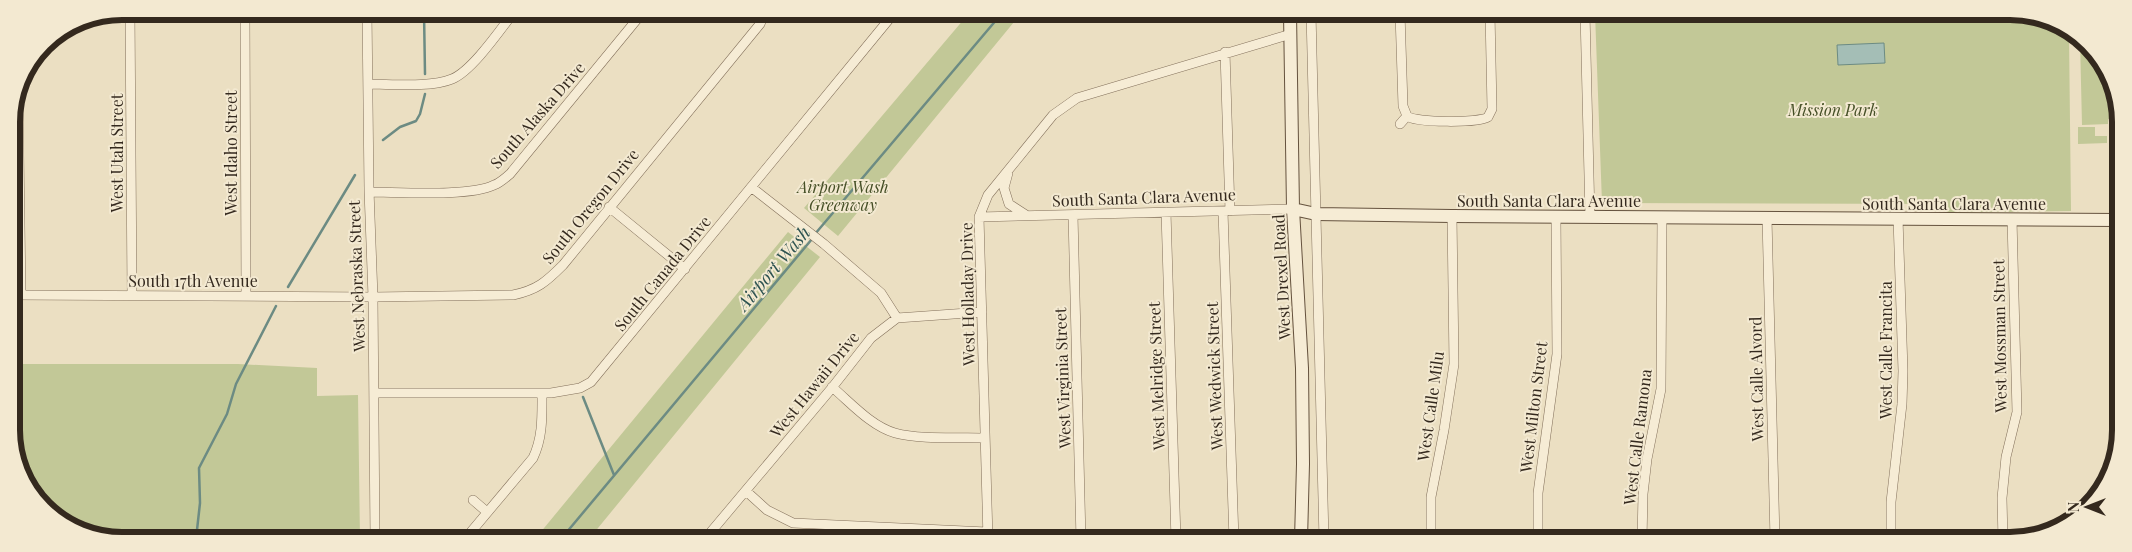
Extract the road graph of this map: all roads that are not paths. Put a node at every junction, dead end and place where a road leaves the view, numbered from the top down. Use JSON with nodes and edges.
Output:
{"nodes":[{"id":1,"x":130,"y":20,"type":"edge"},
{"id":2,"x":245,"y":20,"type":"edge"},
{"id":3,"x":367,"y":20,"type":"edge"},
{"id":4,"x":507,"y":20,"type":"edge"},
{"id":5,"x":636,"y":20,"type":"edge"},
{"id":6,"x":762,"y":20,"type":"edge"},
{"id":7,"x":888,"y":20,"type":"edge"},
{"id":8,"x":1290,"y":20,"type":"edge"},
{"id":9,"x":1311,"y":20,"type":"edge"},
{"id":10,"x":1400,"y":20,"type":"edge"},
{"id":11,"x":1490,"y":20,"type":"edge"},
{"id":12,"x":1585,"y":20,"type":"edge"},
{"id":13,"x":1291,"y":34,"type":"junction"},
{"id":14,"x":1225,"y":52,"type":"junction"},
{"id":15,"x":368,"y":84,"type":"junction"},
{"id":16,"x":1407,"y":116,"type":"junction"},
{"id":17,"x":1400,"y":124,"type":"dead end"},
{"id":18,"x":1008,"y":170,"type":"junction"},
{"id":19,"x":751,"y":187,"type":"junction"},
{"id":20,"x":369,"y":192,"type":"junction"},
{"id":21,"x":609,"y":207,"type":"junction"},
{"id":22,"x":1294,"y":210,"type":"junction"},
{"id":23,"x":1227,"y":211,"type":"junction"},
{"id":24,"x":1166,"y":212,"type":"junction"},
{"id":25,"x":1316,"y":214,"type":"junction"},
{"id":26,"x":1073,"y":215,"type":"junction"},
{"id":27,"x":1028,"y":216,"type":"junction"},
{"id":28,"x":1452,"y":216,"type":"junction"},
{"id":29,"x":979,"y":217,"type":"junction"},
{"id":30,"x":1556,"y":217,"type":"junction"},
{"id":31,"x":1590,"y":217,"type":"junction"},
{"id":32,"x":1662,"y":217,"type":"junction"},
{"id":33,"x":1767,"y":218,"type":"junction"},
{"id":34,"x":1898,"y":218,"type":"junction"},
{"id":35,"x":2012,"y":219,"type":"junction"},
{"id":36,"x":2112,"y":220,"type":"edge"},
{"id":37,"x":685,"y":269,"type":"junction"},
{"id":38,"x":20,"y":294,"type":"edge"},
{"id":39,"x":132,"y":295,"type":"junction"},
{"id":40,"x":246,"y":295,"type":"junction"},
{"id":41,"x":374,"y":297,"type":"junction"},
{"id":42,"x":982,"y":312,"type":"junction"},
{"id":43,"x":897,"y":318,"type":"junction"},
{"id":44,"x":832,"y":387,"type":"junction"},
{"id":45,"x":374,"y":393,"type":"junction"},
{"id":46,"x":542,"y":393,"type":"junction"},
{"id":47,"x":985,"y":438,"type":"junction"},
{"id":48,"x":746,"y":491,"type":"junction"},
{"id":49,"x":473,"y":500,"type":"dead end"},
{"id":50,"x":487,"y":512,"type":"junction"},
{"id":51,"x":375,"y":532,"type":"edge"},
{"id":52,"x":471,"y":532,"type":"edge"},
{"id":53,"x":711,"y":532,"type":"edge"},
{"id":54,"x":927,"y":532,"type":"edge"},
{"id":55,"x":987,"y":532,"type":"edge"},
{"id":56,"x":1082,"y":532,"type":"edge"},
{"id":57,"x":1176,"y":532,"type":"edge"},
{"id":58,"x":1234,"y":532,"type":"edge"},
{"id":59,"x":1302,"y":532,"type":"edge"},
{"id":60,"x":1324,"y":532,"type":"edge"},
{"id":61,"x":1431,"y":532,"type":"edge"},
{"id":62,"x":1538,"y":532,"type":"edge"},
{"id":63,"x":1642,"y":532,"type":"edge"},
{"id":64,"x":1776,"y":532,"type":"edge"},
{"id":65,"x":1892,"y":532,"type":"edge"},
{"id":66,"x":2003,"y":532,"type":"edge"}],
"edges":[{"from":1,"to":39,"type":"street","name":"West Utah Street"},
{"from":2,"to":40,"type":"street","name":"West Idaho Street"},
{"from":3,"to":15,"type":"street","name":"West Nebraska Street"},
{"from":4,"to":15,"type":"street"},
{"from":5,"to":20,"type":"street","name":"South Alaska Drive"},
{"from":6,"to":21,"type":"street","name":"South Oregon Drive"},
{"from":7,"to":19,"type":"street","name":"South Canada Drive"},
{"from":8,"to":13,"type":"street","name":"West Drexel Road"},
{"from":9,"to":25,"type":"street"},
{"from":10,"to":16,"type":"street"},
{"from":11,"to":16,"type":"street"},
{"from":12,"to":31,"type":"street"},
{"from":13,"to":14,"type":"street","name":"West Holladay Drive"},
{"from":13,"to":22,"type":"street","name":"West Drexel Road"},
{"from":14,"to":18,"type":"street","name":"West Holladay Drive"},
{"from":14,"to":23,"type":"street","name":"West Wedwick Street"},
{"from":15,"to":20,"type":"street","name":"West Nebraska Street"},
{"from":16,"to":17,"type":"street"},
{"from":18,"to":27,"type":"street"},
{"from":18,"to":29,"type":"street","name":"West Holladay Drive"},
{"from":19,"to":37,"type":"street","name":"South Canada Drive"},
{"from":19,"to":43,"type":"street"},
{"from":20,"to":41,"type":"street","name":"West Nebraska Street"},
{"from":21,"to":37,"type":"street"},
{"from":21,"to":41,"type":"street","name":"South Oregon Drive"},
{"from":22,"to":23,"type":"street","name":"South Santa Clara Avenue"},
{"from":22,"to":25,"type":"street","name":"South Santa Clara Avenue"},
{"from":22,"to":59,"type":"street","name":"West Drexel Road"},
{"from":23,"to":24,"type":"street","name":"South Santa Clara Avenue"},
{"from":23,"to":58,"type":"street","name":"West Wedwick Street"},
{"from":24,"to":26,"type":"street","name":"South Santa Clara Avenue"},
{"from":24,"to":57,"type":"street","name":"West Melridge Street"},
{"from":25,"to":28,"type":"street","name":"South Santa Clara Avenue"},
{"from":25,"to":60,"type":"street"},
{"from":26,"to":27,"type":"street","name":"South Santa Clara Avenue"},
{"from":26,"to":56,"type":"street","name":"West Virginia Street"},
{"from":27,"to":29,"type":"street","name":"South Santa Clara Avenue"},
{"from":28,"to":30,"type":"street","name":"South Santa Clara Avenue"},
{"from":28,"to":61,"type":"street","name":"West Calle Milu"},
{"from":29,"to":42,"type":"street","name":"West Holladay Drive"},
{"from":30,"to":31,"type":"street","name":"South Santa Clara Avenue"},
{"from":30,"to":62,"type":"street","name":"West Milton Street"},
{"from":31,"to":32,"type":"street","name":"South Santa Clara Avenue"},
{"from":32,"to":33,"type":"street","name":"South Santa Clara Avenue"},
{"from":32,"to":63,"type":"street","name":"West Calle Ramona"},
{"from":33,"to":34,"type":"street","name":"South Santa Clara Avenue"},
{"from":33,"to":64,"type":"street","name":"West Calle Alvord"},
{"from":34,"to":35,"type":"street","name":"South Santa Clara Avenue"},
{"from":34,"to":65,"type":"street","name":"West Calle Francita"},
{"from":35,"to":36,"type":"street","name":"South Santa Clara Avenue"},
{"from":35,"to":66,"type":"street","name":"West Mossman Street"},
{"from":37,"to":46,"type":"street","name":"South Canada Drive"},
{"from":38,"to":39,"type":"street","name":"South 17th Avenue"},
{"from":39,"to":40,"type":"street","name":"South 17th Avenue"},
{"from":40,"to":41,"type":"street","name":"South 17th Avenue"},
{"from":41,"to":45,"type":"street","name":"West Nebraska Street"},
{"from":42,"to":43,"type":"street"},
{"from":42,"to":47,"type":"street","name":"West Holladay Drive"},
{"from":43,"to":44,"type":"street","name":"West Hawaii Drive"},
{"from":44,"to":47,"type":"street"},
{"from":44,"to":48,"type":"street","name":"West Hawaii Drive"},
{"from":45,"to":46,"type":"street","name":"South Canada Drive"},
{"from":45,"to":51,"type":"street","name":"West Nebraska Street"},
{"from":46,"to":50,"type":"street"},
{"from":47,"to":55,"type":"street","name":"West Holladay Drive"},
{"from":48,"to":53,"type":"street","name":"West Hawaii Drive"},
{"from":48,"to":54,"type":"street"},
{"from":49,"to":50,"type":"street"},
{"from":50,"to":52,"type":"street"}]}
